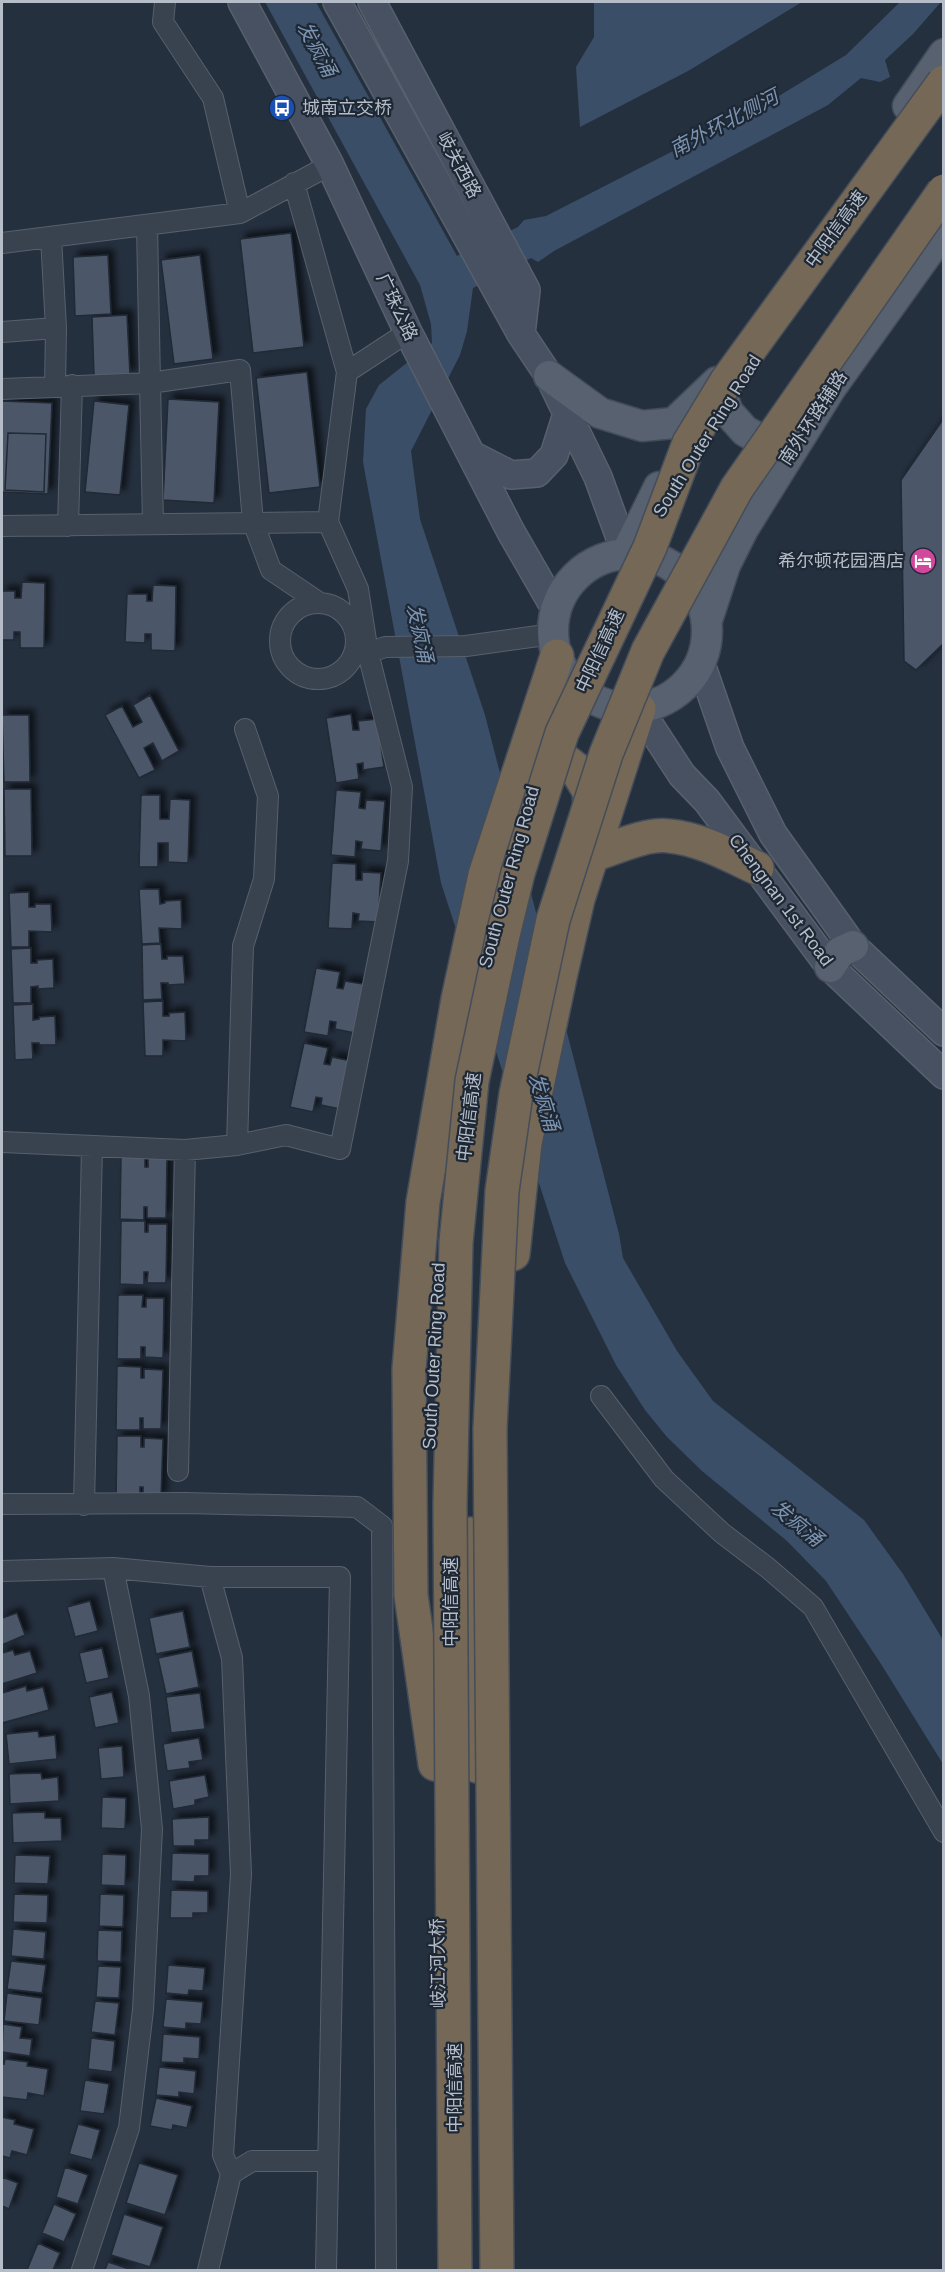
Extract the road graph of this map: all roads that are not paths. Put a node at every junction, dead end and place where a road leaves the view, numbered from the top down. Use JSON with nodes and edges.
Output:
{"nodes":[{"id":1,"x":165,"y":2,"type":"edge"},
{"id":2,"x":243,"y":2,"type":"edge"},
{"id":3,"x":337,"y":2,"type":"edge"},
{"id":4,"x":372,"y":2,"type":"edge"},
{"id":5,"x":944,"y":54,"type":"edge"},
{"id":6,"x":944,"y":82,"type":"edge"},
{"id":7,"x":944,"y":103,"type":"edge"},
{"id":8,"x":330,"y":165,"type":"junction"},
{"id":9,"x":944,"y":167,"type":"edge"},
{"id":10,"x":294,"y":183,"type":"junction"},
{"id":11,"x":944,"y":191,"type":"edge"},
{"id":12,"x":240,"y":213,"type":"junction"},
{"id":13,"x":147,"y":225,"type":"junction"},
{"id":14,"x":944,"y":230,"type":"edge"},
{"id":15,"x":51,"y":237,"type":"junction"},
{"id":16,"x":2,"y":243,"type":"edge"},
{"id":17,"x":56,"y":328,"type":"junction"},
{"id":18,"x":2,"y":332,"type":"edge"},
{"id":19,"x":408,"y":332,"type":"junction"},
{"id":20,"x":521,"y":334,"type":"junction"},
{"id":21,"x":347,"y":372,"type":"junction"},
{"id":22,"x":549,"y":376,"type":"junction"},
{"id":23,"x":150,"y":382,"type":"junction"},
{"id":24,"x":717,"y":382,"type":"junction"},
{"id":25,"x":63,"y":386,"type":"junction"},
{"id":26,"x":2,"y":390,"type":"edge"},
{"id":27,"x":567,"y":414,"type":"junction"},
{"id":28,"x":800,"y":438,"type":"junction"},
{"id":29,"x":472,"y":455,"type":"junction"},
{"id":30,"x":253,"y":522,"type":"junction"},
{"id":31,"x":328,"y":522,"type":"junction"},
{"id":32,"x":153,"y":525,"type":"junction"},
{"id":33,"x":2,"y":526,"type":"edge"},
{"id":34,"x":68,"y":526,"type":"junction"},
{"id":35,"x":626,"y":554,"type":"junction"},
{"id":36,"x":320,"y":603,"type":"junction"},
{"id":37,"x":707,"y":620,"type":"junction"},
{"id":38,"x":555,"y":634,"type":"junction"},
{"id":39,"x":369,"y":651,"type":"junction"},
{"id":40,"x":700,"y":664,"type":"junction"},
{"id":41,"x":639,"y":709,"type":"junction"},
{"id":42,"x":245,"y":729,"type":"dead end"},
{"id":43,"x":515,"y":783,"type":"junction"},
{"id":44,"x":593,"y":855,"type":"junction"},
{"id":45,"x":757,"y":868,"type":"junction"},
{"id":46,"x":853,"y":946,"type":"junction"},
{"id":47,"x":830,"y":967,"type":"junction"},
{"id":48,"x":944,"y":1032,"type":"edge"},
{"id":49,"x":944,"y":1075,"type":"edge"},
{"id":50,"x":2,"y":1142,"type":"edge"},
{"id":51,"x":237,"y":1145,"type":"junction"},
{"id":52,"x":92,"y":1147,"type":"junction"},
{"id":53,"x":185,"y":1150,"type":"junction"},
{"id":54,"x":601,"y":1396,"type":"dead end"},
{"id":55,"x":178,"y":1471,"type":"dead end"},
{"id":56,"x":2,"y":1504,"type":"edge"},
{"id":57,"x":84,"y":1505,"type":"junction"},
{"id":58,"x":113,"y":1568,"type":"junction"},
{"id":59,"x":2,"y":1571,"type":"edge"},
{"id":60,"x":210,"y":1577,"type":"junction"},
{"id":61,"x":435,"y":1764,"type":"junction"},
{"id":62,"x":477,"y":1767,"type":"junction"},
{"id":63,"x":944,"y":1832,"type":"edge"},
{"id":64,"x":327,"y":2161,"type":"junction"},
{"id":65,"x":231,"y":2174,"type":"junction"},
{"id":66,"x":82,"y":2271,"type":"edge"},
{"id":67,"x":208,"y":2271,"type":"edge"},
{"id":68,"x":326,"y":2271,"type":"edge"},
{"id":69,"x":386,"y":2271,"type":"edge"},
{"id":70,"x":442,"y":2271,"type":"edge"},
{"id":71,"x":455,"y":2271,"type":"edge"},
{"id":72,"x":481,"y":2271,"type":"edge"},
{"id":73,"x":497,"y":2271,"type":"edge"}],
"edges":[{"from":1,"to":12,"type":"street"},
{"from":2,"to":8,"type":"main road","name":"广珠公路"},
{"from":3,"to":20,"type":"main road"},
{"from":4,"to":20,"type":"main road","name":"岐关西路"},
{"from":5,"to":24,"type":"main road"},
{"from":6,"to":71,"type":"highway","name":"中阳信高速","bridge":true},
{"from":7,"to":61,"type":"highway","name":"South Outer Ring Road","bridge":true},
{"from":8,"to":10,"type":"street"},
{"from":8,"to":19,"type":"main road","name":"广珠公路"},
{"from":9,"to":62,"type":"highway","name":"South Outer Ring Road"},
{"from":10,"to":12,"type":"street"},
{"from":10,"to":21,"type":"street"},
{"from":11,"to":73,"type":"highway","bridge":true},
{"from":12,"to":13,"type":"street"},
{"from":13,"to":15,"type":"street"},
{"from":13,"to":23,"type":"street"},
{"from":14,"to":28,"type":"main road","name":"南外环路辅路"},
{"from":15,"to":16,"type":"street"},
{"from":15,"to":17,"type":"street"},
{"from":17,"to":18,"type":"street"},
{"from":17,"to":25,"type":"street"},
{"from":19,"to":21,"type":"street"},
{"from":19,"to":29,"type":"main road","name":"广珠公路"},
{"from":20,"to":22,"type":"main road"},
{"from":21,"to":31,"type":"street"},
{"from":22,"to":24,"type":"main road"},
{"from":22,"to":27,"type":"main road"},
{"from":23,"to":25,"type":"street"},
{"from":23,"to":30,"type":"street"},
{"from":23,"to":32,"type":"street"},
{"from":24,"to":28,"type":"main road"},
{"from":24,"to":35,"type":"main road"},
{"from":25,"to":26,"type":"street"},
{"from":25,"to":34,"type":"street"},
{"from":27,"to":29,"type":"main road"},
{"from":27,"to":35,"type":"main road"},
{"from":28,"to":37,"type":"main road","name":"南外环路辅路"},
{"from":29,"to":38,"type":"main road","name":"广珠公路"},
{"from":30,"to":31,"type":"street"},
{"from":30,"to":32,"type":"street"},
{"from":30,"to":36,"type":"street"},
{"from":31,"to":39,"type":"street"},
{"from":32,"to":34,"type":"street"},
{"from":33,"to":34,"type":"street"},
{"from":35,"to":37,"type":"main road"},
{"from":35,"to":38,"type":"main road"},
{"from":36,"to":39,"type":"street"},
{"from":36,"to":39,"type":"street"},
{"from":37,"to":40,"type":"main road"},
{"from":38,"to":39,"type":"street"},
{"from":38,"to":41,"type":"main road"},
{"from":38,"to":43,"type":"highway"},
{"from":39,"to":51,"type":"street"},
{"from":40,"to":41,"type":"main road"},
{"from":40,"to":46,"type":"main road","name":"Chengnan 1st Road"},
{"from":41,"to":44,"type":"highway"},
{"from":41,"to":45,"type":"main road","name":"Chengnan 1st Road"},
{"from":42,"to":51,"type":"street"},
{"from":43,"to":44,"type":"highway"},
{"from":43,"to":61,"type":"highway"},
{"from":44,"to":45,"type":"highway"},
{"from":44,"to":62,"type":"highway"},
{"from":45,"to":47,"type":"main road","name":"Chengnan 1st Road"},
{"from":46,"to":47,"type":"main road"},
{"from":46,"to":48,"type":"main road","name":"Chengnan 1st Road"},
{"from":47,"to":49,"type":"main road","name":"Chengnan 1st Road"},
{"from":50,"to":52,"type":"street"},
{"from":51,"to":53,"type":"street"},
{"from":52,"to":53,"type":"street"},
{"from":52,"to":57,"type":"street"},
{"from":53,"to":55,"type":"street"},
{"from":54,"to":63,"type":"street"},
{"from":56,"to":57,"type":"street"},
{"from":57,"to":69,"type":"street"},
{"from":58,"to":59,"type":"street"},
{"from":58,"to":60,"type":"street"},
{"from":58,"to":66,"type":"street"},
{"from":60,"to":64,"type":"street"},
{"from":60,"to":65,"type":"street"},
{"from":61,"to":70,"type":"highway","name":"岐江河大桥"},
{"from":62,"to":72,"type":"highway"},
{"from":64,"to":65,"type":"street"},
{"from":64,"to":68,"type":"street"},
{"from":65,"to":67,"type":"street"}]}
